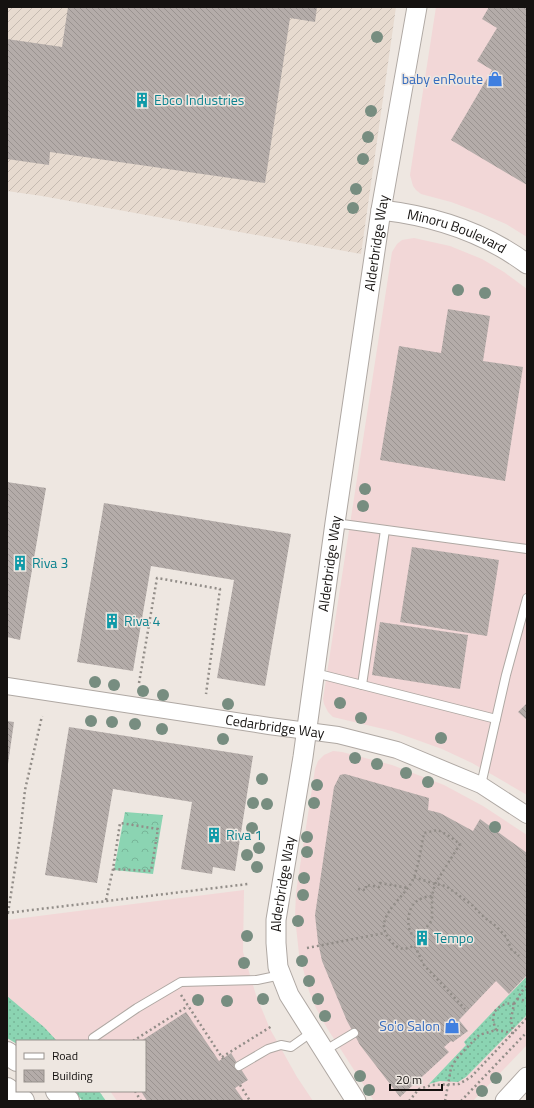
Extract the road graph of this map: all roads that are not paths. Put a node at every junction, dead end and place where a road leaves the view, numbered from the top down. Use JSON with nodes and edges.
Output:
{"nodes":[{"id":1,"x":417,"y":7,"type":"edge"},
{"id":2,"x":381,"y":210,"type":"junction"},
{"id":3,"x":527,"y":264,"type":"edge"},
{"id":4,"x":335,"y":523,"type":"junction"},
{"id":5,"x":386,"y":530,"type":"junction"},
{"id":6,"x":527,"y":549,"type":"edge"},
{"id":7,"x":527,"y":598,"type":"edge"},
{"id":8,"x":315,"y":673,"type":"junction"},
{"id":9,"x":362,"y":685,"type":"junction"},
{"id":10,"x":7,"y":686,"type":"edge"},
{"id":11,"x":496,"y":719,"type":"junction"},
{"id":12,"x":307,"y":731,"type":"junction"},
{"id":13,"x":481,"y":786,"type":"junction"},
{"id":14,"x":527,"y":815,"type":"edge"},
{"id":15,"x":281,"y":975,"type":"junction"},
{"id":16,"x":312,"y":1032,"type":"junction"},
{"id":17,"x":354,"y":1033,"type":"dead end"},
{"id":18,"x":93,"y":1038,"type":"dead end"},
{"id":19,"x":324,"y":1050,"type":"junction"},
{"id":20,"x":7,"y":1053,"type":"edge"},
{"id":21,"x":16,"y":1059,"type":"edge"},
{"id":22,"x":239,"y":1066,"type":"dead end"},
{"id":23,"x":527,"y":1078,"type":"edge"},
{"id":24,"x":7,"y":1089,"type":"edge"},
{"id":25,"x":58,"y":1092,"type":"edge"},
{"id":26,"x":23,"y":1101,"type":"edge"},
{"id":27,"x":68,"y":1101,"type":"edge"},
{"id":28,"x":356,"y":1101,"type":"edge"},
{"id":29,"x":505,"y":1101,"type":"edge"}],
"edges":[{"from":1,"to":2,"type":"street","name":"Alderbridge Way"},
{"from":2,"to":3,"type":"street","name":"Minoru Boulevard"},
{"from":2,"to":4,"type":"street","name":"Alderbridge Way"},
{"from":4,"to":5,"type":"lane"},
{"from":4,"to":8,"type":"street","name":"Alderbridge Way"},
{"from":5,"to":6,"type":"lane"},
{"from":5,"to":9,"type":"lane"},
{"from":7,"to":11,"type":"lane"},
{"from":8,"to":9,"type":"lane"},
{"from":8,"to":12,"type":"street","name":"Alderbridge Way"},
{"from":9,"to":11,"type":"lane"},
{"from":10,"to":12,"type":"street","name":"Cedarbridge Way"},
{"from":11,"to":13,"type":"lane"},
{"from":12,"to":13,"type":"street","name":"Cedarbridge Way"},
{"from":12,"to":15,"type":"street","name":"Alderbridge Way"},
{"from":13,"to":14,"type":"street","name":"Cedarbridge Way"},
{"from":15,"to":16,"type":"street","name":"Alderbridge Way"},
{"from":15,"to":18,"type":"lane"},
{"from":16,"to":19,"type":"street","name":"Alderbridge Way"},
{"from":16,"to":22,"type":"lane"},
{"from":17,"to":19,"type":"lane"},
{"from":19,"to":28,"type":"street","name":"Alderbridge Way"},
{"from":20,"to":21,"type":"main road"},
{"from":23,"to":29,"type":"street"},
{"from":24,"to":26,"type":"main road"},
{"from":25,"to":27,"type":"main road"}]}
